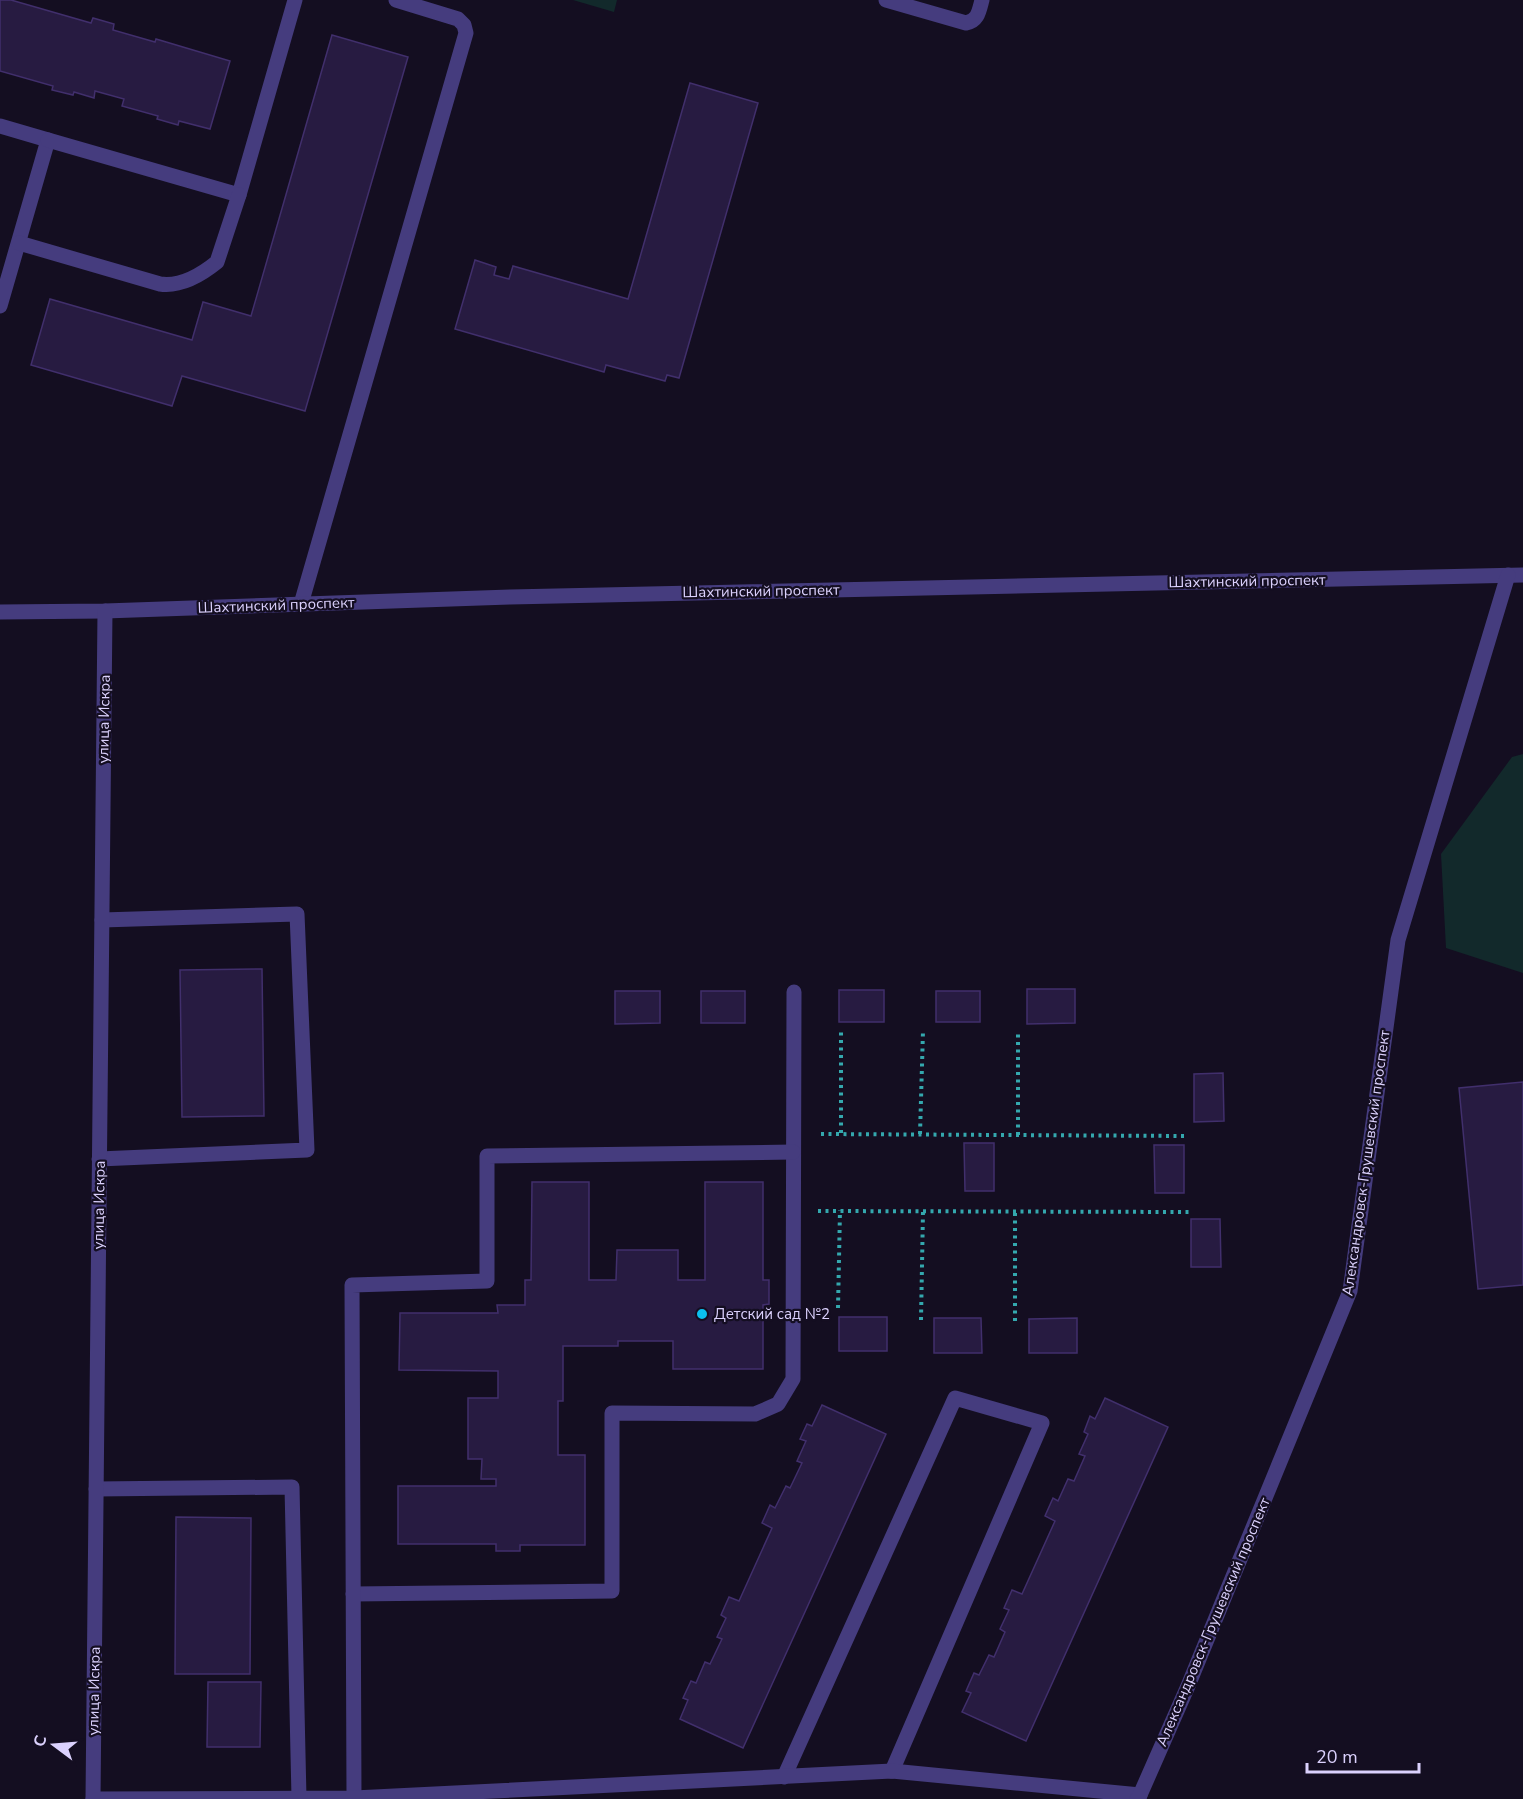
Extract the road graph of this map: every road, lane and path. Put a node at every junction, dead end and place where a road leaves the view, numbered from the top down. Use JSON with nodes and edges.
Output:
{"nodes":[{"id":1,"x":295,"y":0,"type":"edge"},
{"id":2,"x":395,"y":0,"type":"edge"},
{"id":3,"x":886,"y":0,"type":"edge"},
{"id":4,"x":982,"y":0,"type":"edge"},
{"id":5,"x":0,"y":126,"type":"edge"},
{"id":6,"x":48,"y":140,"type":"junction"},
{"id":7,"x":238,"y":195,"type":"junction"},
{"id":8,"x":19,"y":243,"type":"junction"},
{"id":9,"x":0,"y":306,"type":"edge"},
{"id":10,"x":1516,"y":575,"type":"edge"},
{"id":11,"x":301,"y":604,"type":"junction"},
{"id":12,"x":105,"y":611,"type":"junction"},
{"id":13,"x":0,"y":612,"type":"edge"},
{"id":14,"x":102,"y":920,"type":"junction"},
{"id":15,"x":794,"y":992,"type":"dead end"},
{"id":16,"x":923,"y":1031,"type":"dead end"},
{"id":17,"x":841,"y":1032,"type":"dead end"},
{"id":18,"x":1018,"y":1032,"type":"dead end"},
{"id":19,"x":840,"y":1133,"type":"junction"},
{"id":20,"x":793,"y":1134,"type":"junction"},
{"id":21,"x":920,"y":1134,"type":"junction"},
{"id":22,"x":1017,"y":1135,"type":"junction"},
{"id":23,"x":1187,"y":1136,"type":"dead end"},
{"id":24,"x":793,"y":1152,"type":"junction"},
{"id":25,"x":99,"y":1159,"type":"junction"},
{"id":26,"x":840,"y":1210,"type":"junction"},
{"id":27,"x":923,"y":1210,"type":"junction"},
{"id":28,"x":794,"y":1211,"type":"junction"},
{"id":29,"x":1015,"y":1211,"type":"junction"},
{"id":30,"x":1190,"y":1212,"type":"dead end"},
{"id":31,"x":838,"y":1308,"type":"dead end"},
{"id":32,"x":921,"y":1320,"type":"dead end"},
{"id":33,"x":1015,"y":1322,"type":"dead end"},
{"id":34,"x":96,"y":1489,"type":"junction"},
{"id":35,"x":353,"y":1594,"type":"junction"},
{"id":36,"x":892,"y":1771,"type":"junction"},
{"id":37,"x":784,"y":1777,"type":"junction"},
{"id":38,"x":483,"y":1795,"type":"edge"},
{"id":39,"x":1138,"y":1797,"type":"edge"},
{"id":40,"x":299,"y":1798,"type":"edge"},
{"id":41,"x":354,"y":1798,"type":"edge"},
{"id":42,"x":93,"y":1799,"type":"edge"}],
"edges":[{"from":1,"to":7,"type":"street"},
{"from":2,"to":11,"type":"street"},
{"from":3,"to":4,"type":"street"},
{"from":5,"to":6,"type":"street"},
{"from":6,"to":7,"type":"street"},
{"from":6,"to":8,"type":"street"},
{"from":7,"to":8,"type":"street"},
{"from":8,"to":9,"type":"street"},
{"from":10,"to":11,"type":"street","name":"Шахтинский проспект"},
{"from":10,"to":39,"type":"street","name":"Александровск-Грушевский проспект"},
{"from":11,"to":12,"type":"street","name":"Шахтинский проспект"},
{"from":12,"to":13,"type":"street","name":"Шахтинский проспект"},
{"from":12,"to":14,"type":"street","name":"улица Искра"},
{"from":14,"to":25,"type":"street","name":"улица Искра"},
{"from":14,"to":25,"type":"street"},
{"from":15,"to":20,"type":"street"},
{"from":16,"to":21,"type":"path"},
{"from":17,"to":19,"type":"path"},
{"from":18,"to":22,"type":"path"},
{"from":19,"to":20,"type":"path"},
{"from":19,"to":21,"type":"path"},
{"from":20,"to":24,"type":"street"},
{"from":21,"to":22,"type":"path"},
{"from":22,"to":23,"type":"path"},
{"from":24,"to":28,"type":"street"},
{"from":24,"to":35,"type":"street"},
{"from":25,"to":34,"type":"street","name":"улица Искра"},
{"from":26,"to":27,"type":"path"},
{"from":26,"to":28,"type":"path"},
{"from":26,"to":31,"type":"path"},
{"from":27,"to":29,"type":"path"},
{"from":27,"to":32,"type":"path"},
{"from":28,"to":35,"type":"street"},
{"from":29,"to":30,"type":"path"},
{"from":29,"to":33,"type":"path"},
{"from":34,"to":40,"type":"street"},
{"from":34,"to":42,"type":"street","name":"улица Искра"},
{"from":35,"to":41,"type":"street"},
{"from":36,"to":37,"type":"street"},
{"from":36,"to":37,"type":"street"},
{"from":36,"to":39,"type":"street"},
{"from":37,"to":38,"type":"street"},
{"from":38,"to":41,"type":"street"},
{"from":40,"to":41,"type":"street"},
{"from":40,"to":42,"type":"street"}]}
